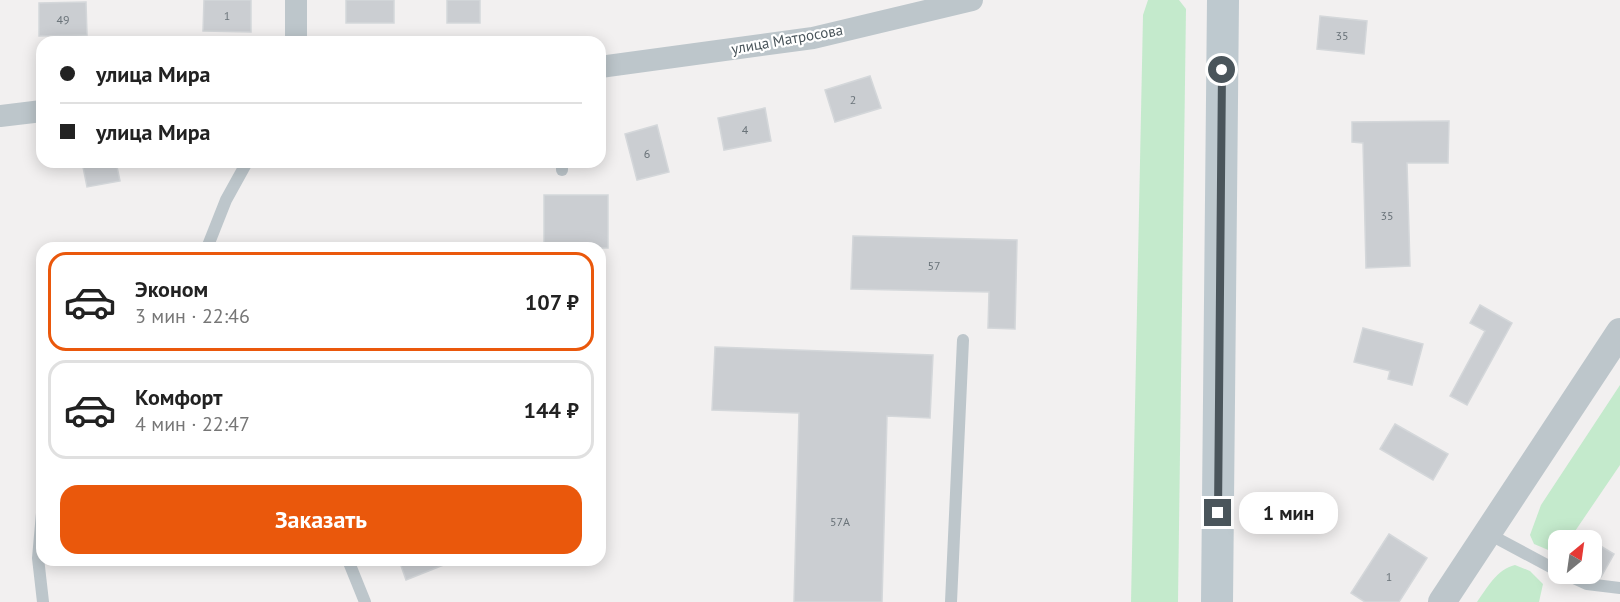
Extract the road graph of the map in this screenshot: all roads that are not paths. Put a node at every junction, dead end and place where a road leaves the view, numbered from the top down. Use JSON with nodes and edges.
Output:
{"nodes":[{"id":1,"x":296,"y":0,"type":"edge"},
{"id":2,"x":972,"y":0,"type":"edge"},
{"id":3,"x":1223,"y":0,"type":"edge"},
{"id":4,"x":296,"y":36,"type":"edge"},
{"id":5,"x":606,"y":66,"type":"edge"},
{"id":6,"x":36,"y":112,"type":"edge"},
{"id":7,"x":0,"y":116,"type":"edge"},
{"id":8,"x":244,"y":168,"type":"edge"},
{"id":9,"x":209,"y":242,"type":"edge"},
{"id":10,"x":1620,"y":332,"type":"edge"},
{"id":11,"x":963,"y":340,"type":"dead end"},
{"id":12,"x":1487,"y":533,"type":"junction"},
{"id":13,"x":40,"y":566,"type":"edge"},
{"id":14,"x":350,"y":566,"type":"edge"},
{"id":15,"x":1548,"y":566,"type":"edge"},
{"id":16,"x":1587,"y":584,"type":"edge"},
{"id":17,"x":1620,"y":588,"type":"edge"},
{"id":18,"x":43,"y":602,"type":"edge"},
{"id":19,"x":365,"y":602,"type":"edge"},
{"id":20,"x":951,"y":602,"type":"edge"},
{"id":21,"x":1217,"y":602,"type":"edge"},
{"id":22,"x":1442,"y":602,"type":"edge"}],
"edges":[{"from":1,"to":4,"type":"street"},
{"from":2,"to":5,"type":"street","name":"улица Матросова"},
{"from":3,"to":21,"type":"main road"},
{"from":6,"to":7,"type":"street"},
{"from":8,"to":9,"type":"lane"},
{"from":10,"to":12,"type":"street"},
{"from":11,"to":20,"type":"lane"},
{"from":12,"to":15,"type":"lane"},
{"from":12,"to":22,"type":"street"},
{"from":13,"to":18,"type":"lane"},
{"from":14,"to":19,"type":"lane"},
{"from":16,"to":17,"type":"lane"}]}
